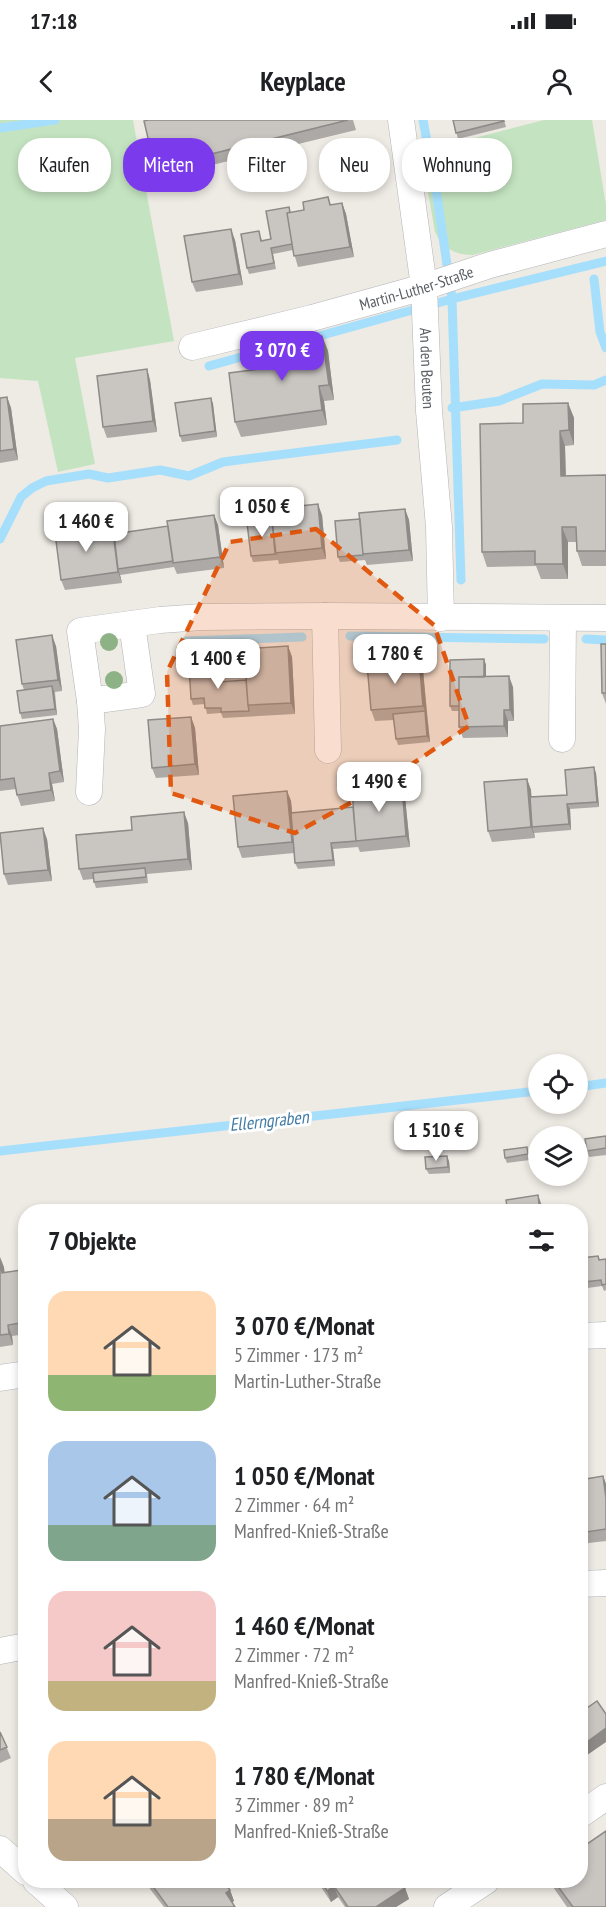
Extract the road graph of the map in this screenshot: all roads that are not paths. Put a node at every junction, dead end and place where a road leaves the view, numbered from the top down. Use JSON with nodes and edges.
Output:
{"nodes":[{"id":1,"x":400,"y":120,"type":"edge"},
{"id":2,"x":606,"y":234,"type":"edge"},
{"id":3,"x":424,"y":287,"type":"junction"},
{"id":4,"x":192,"y":347,"type":"dead end"},
{"id":5,"x":325,"y":616,"type":"junction"},
{"id":6,"x":441,"y":618,"type":"junction"},
{"id":7,"x":563,"y":618,"type":"junction"},
{"id":8,"x":606,"y":618,"type":"edge"},
{"id":9,"x":132,"y":624,"type":"junction"},
{"id":10,"x":90,"y":701,"type":"junction"},
{"id":11,"x":562,"y":739,"type":"dead end"},
{"id":12,"x":328,"y":750,"type":"dead end"},
{"id":13,"x":89,"y":792,"type":"dead end"},
{"id":14,"x":606,"y":1335,"type":"edge"},
{"id":15,"x":588,"y":1336,"type":"edge"},
{"id":16,"x":18,"y":1375,"type":"edge"},
{"id":17,"x":0,"y":1378,"type":"edge"},
{"id":18,"x":606,"y":1582,"type":"edge"},
{"id":19,"x":588,"y":1583,"type":"edge"},
{"id":20,"x":18,"y":1648,"type":"edge"},
{"id":21,"x":0,"y":1651,"type":"edge"},
{"id":22,"x":606,"y":1797,"type":"edge"},
{"id":23,"x":588,"y":1809,"type":"edge"},
{"id":24,"x":0,"y":1849,"type":"edge"},
{"id":25,"x":18,"y":1865,"type":"edge"},
{"id":26,"x":44,"y":1888,"type":"edge"},
{"id":27,"x":476,"y":1888,"type":"edge"},
{"id":28,"x":65,"y":1907,"type":"edge"},
{"id":29,"x":447,"y":1907,"type":"edge"}],
"edges":[{"from":1,"to":3,"type":"street","name":"An den Beuten"},
{"from":2,"to":3,"type":"street","name":"Martin-Luther-Straße"},
{"from":3,"to":4,"type":"street","name":"Martin-Luther-Straße"},
{"from":3,"to":6,"type":"street","name":"An den Beuten"},
{"from":5,"to":6,"type":"street"},
{"from":5,"to":9,"type":"street"},
{"from":5,"to":12,"type":"street"},
{"from":6,"to":7,"type":"street"},
{"from":7,"to":8,"type":"street"},
{"from":7,"to":11,"type":"street"},
{"from":9,"to":10,"type":"street"},
{"from":9,"to":10,"type":"street"},
{"from":10,"to":13,"type":"street"},
{"from":14,"to":15,"type":"street"},
{"from":16,"to":17,"type":"street"},
{"from":18,"to":19,"type":"street"},
{"from":20,"to":21,"type":"street"},
{"from":22,"to":23,"type":"street"},
{"from":24,"to":25,"type":"street"},
{"from":26,"to":28,"type":"street"},
{"from":27,"to":29,"type":"street"}]}
